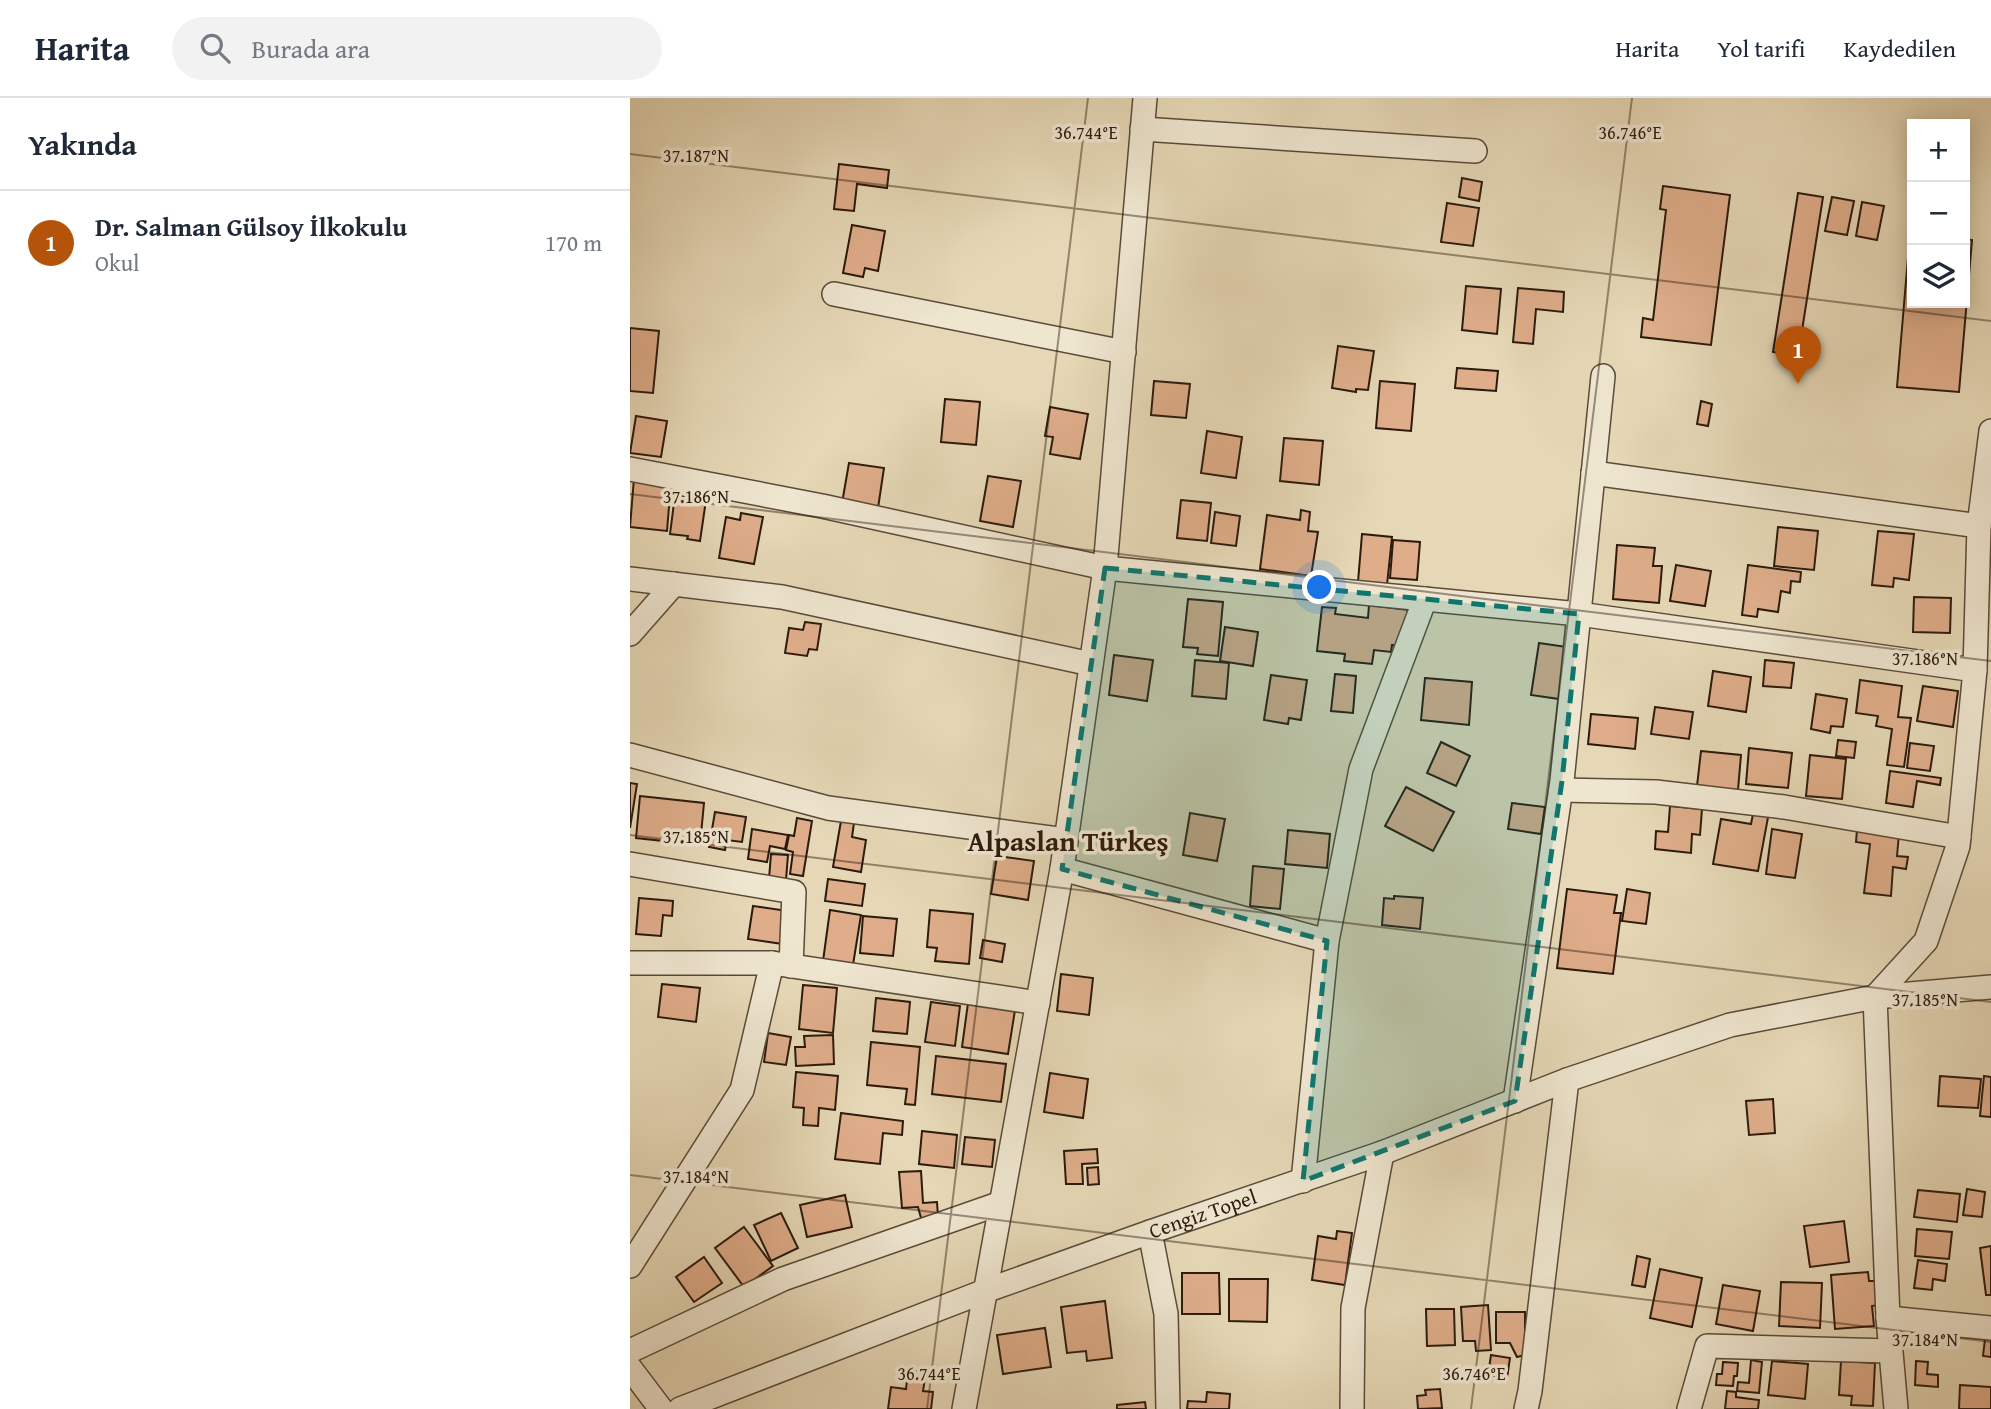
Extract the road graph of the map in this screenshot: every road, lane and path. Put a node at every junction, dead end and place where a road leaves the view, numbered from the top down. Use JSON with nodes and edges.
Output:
{"nodes":[{"id":1,"x":1145,"y":98,"type":"edge"},
{"id":2,"x":1142,"y":129,"type":"junction"},
{"id":3,"x":1475,"y":151,"type":"dead end"},
{"id":4,"x":834,"y":293,"type":"dead end"},
{"id":5,"x":1124,"y":352,"type":"junction"},
{"id":6,"x":1603,"y":376,"type":"dead end"},
{"id":7,"x":1991,"y":431,"type":"edge"},
{"id":8,"x":630,"y":470,"type":"edge"},
{"id":9,"x":1593,"y":473,"type":"junction"},
{"id":10,"x":1979,"y":526,"type":"junction"},
{"id":11,"x":1105,"y":568,"type":"junction"},
{"id":12,"x":630,"y":579,"type":"edge"},
{"id":13,"x":674,"y":584,"type":"junction"},
{"id":14,"x":1425,"y":599,"type":"junction"},
{"id":15,"x":1579,"y":614,"type":"junction"},
{"id":16,"x":1984,"y":627,"type":"edge"},
{"id":17,"x":630,"y":634,"type":"edge"},
{"id":18,"x":1091,"y":664,"type":"junction"},
{"id":19,"x":1975,"y":670,"type":"junction"},
{"id":20,"x":630,"y":755,"type":"edge"},
{"id":21,"x":1561,"y":790,"type":"junction"},
{"id":22,"x":1959,"y":836,"type":"junction"},
{"id":23,"x":1066,"y":840,"type":"junction"},
{"id":24,"x":630,"y":864,"type":"edge"},
{"id":25,"x":1062,"y":869,"type":"junction"},
{"id":26,"x":1327,"y":941,"type":"junction"},
{"id":27,"x":630,"y":963,"type":"edge"},
{"id":28,"x":781,"y":965,"type":"junction"},
{"id":29,"x":1991,"y":987,"type":"edge"},
{"id":30,"x":1875,"y":997,"type":"junction"},
{"id":31,"x":1038,"y":1003,"type":"junction"},
{"id":32,"x":1567,"y":1080,"type":"junction"},
{"id":33,"x":1515,"y":1101,"type":"junction"},
{"id":34,"x":1382,"y":1153,"type":"junction"},
{"id":35,"x":1303,"y":1181,"type":"junction"},
{"id":36,"x":1001,"y":1203,"type":"junction"},
{"id":37,"x":1150,"y":1232,"type":"junction"},
{"id":38,"x":630,"y":1266,"type":"edge"},
{"id":39,"x":985,"y":1291,"type":"junction"},
{"id":40,"x":1888,"y":1318,"type":"junction"},
{"id":41,"x":1991,"y":1328,"type":"edge"},
{"id":42,"x":630,"y":1351,"type":"edge"},
{"id":43,"x":1891,"y":1351,"type":"junction"},
{"id":44,"x":630,"y":1368,"type":"edge"},
{"id":45,"x":661,"y":1409,"type":"edge"},
{"id":46,"x":680,"y":1409,"type":"edge"},
{"id":47,"x":964,"y":1409,"type":"edge"},
{"id":48,"x":1168,"y":1409,"type":"edge"},
{"id":49,"x":1352,"y":1409,"type":"edge"},
{"id":50,"x":1526,"y":1409,"type":"edge"},
{"id":51,"x":1689,"y":1409,"type":"edge"},
{"id":52,"x":1896,"y":1409,"type":"edge"}],
"edges":[{"from":1,"to":2,"type":"street"},
{"from":2,"to":3,"type":"street"},
{"from":2,"to":5,"type":"street"},
{"from":4,"to":5,"type":"street"},
{"from":5,"to":11,"type":"street"},
{"from":6,"to":9,"type":"street"},
{"from":7,"to":10,"type":"street"},
{"from":8,"to":11,"type":"street"},
{"from":9,"to":10,"type":"street"},
{"from":9,"to":15,"type":"street"},
{"from":10,"to":16,"type":"street"},
{"from":11,"to":14,"type":"street"},
{"from":11,"to":18,"type":"street"},
{"from":12,"to":13,"type":"street"},
{"from":13,"to":17,"type":"street"},
{"from":13,"to":18,"type":"street"},
{"from":14,"to":15,"type":"street"},
{"from":14,"to":26,"type":"street"},
{"from":15,"to":19,"type":"street"},
{"from":15,"to":21,"type":"street"},
{"from":16,"to":19,"type":"street"},
{"from":18,"to":23,"type":"street"},
{"from":19,"to":22,"type":"street"},
{"from":20,"to":23,"type":"street"},
{"from":21,"to":22,"type":"street"},
{"from":21,"to":33,"type":"street"},
{"from":22,"to":30,"type":"street"},
{"from":23,"to":25,"type":"street"},
{"from":24,"to":28,"type":"street"},
{"from":25,"to":26,"type":"street"},
{"from":25,"to":31,"type":"street"},
{"from":26,"to":35,"type":"street"},
{"from":27,"to":28,"type":"street"},
{"from":28,"to":31,"type":"street"},
{"from":28,"to":38,"type":"street"},
{"from":29,"to":30,"type":"street","name":"Cengiz Topel"},
{"from":30,"to":32,"type":"street","name":"Cengiz Topel"},
{"from":30,"to":40,"type":"street"},
{"from":31,"to":36,"type":"street"},
{"from":32,"to":33,"type":"street","name":"Cengiz Topel"},
{"from":32,"to":50,"type":"street"},
{"from":33,"to":34,"type":"street","name":"Cengiz Topel"},
{"from":34,"to":35,"type":"street","name":"Cengiz Topel"},
{"from":34,"to":49,"type":"street"},
{"from":35,"to":37,"type":"street","name":"Cengiz Topel"},
{"from":36,"to":39,"type":"street"},
{"from":36,"to":42,"type":"street"},
{"from":37,"to":39,"type":"street","name":"Cengiz Topel"},
{"from":37,"to":48,"type":"street"},
{"from":39,"to":46,"type":"street","name":"Cengiz Topel"},
{"from":39,"to":47,"type":"street"},
{"from":40,"to":41,"type":"street"},
{"from":40,"to":43,"type":"street"},
{"from":43,"to":51,"type":"street"},
{"from":43,"to":52,"type":"street"},
{"from":44,"to":45,"type":"street"}]}
